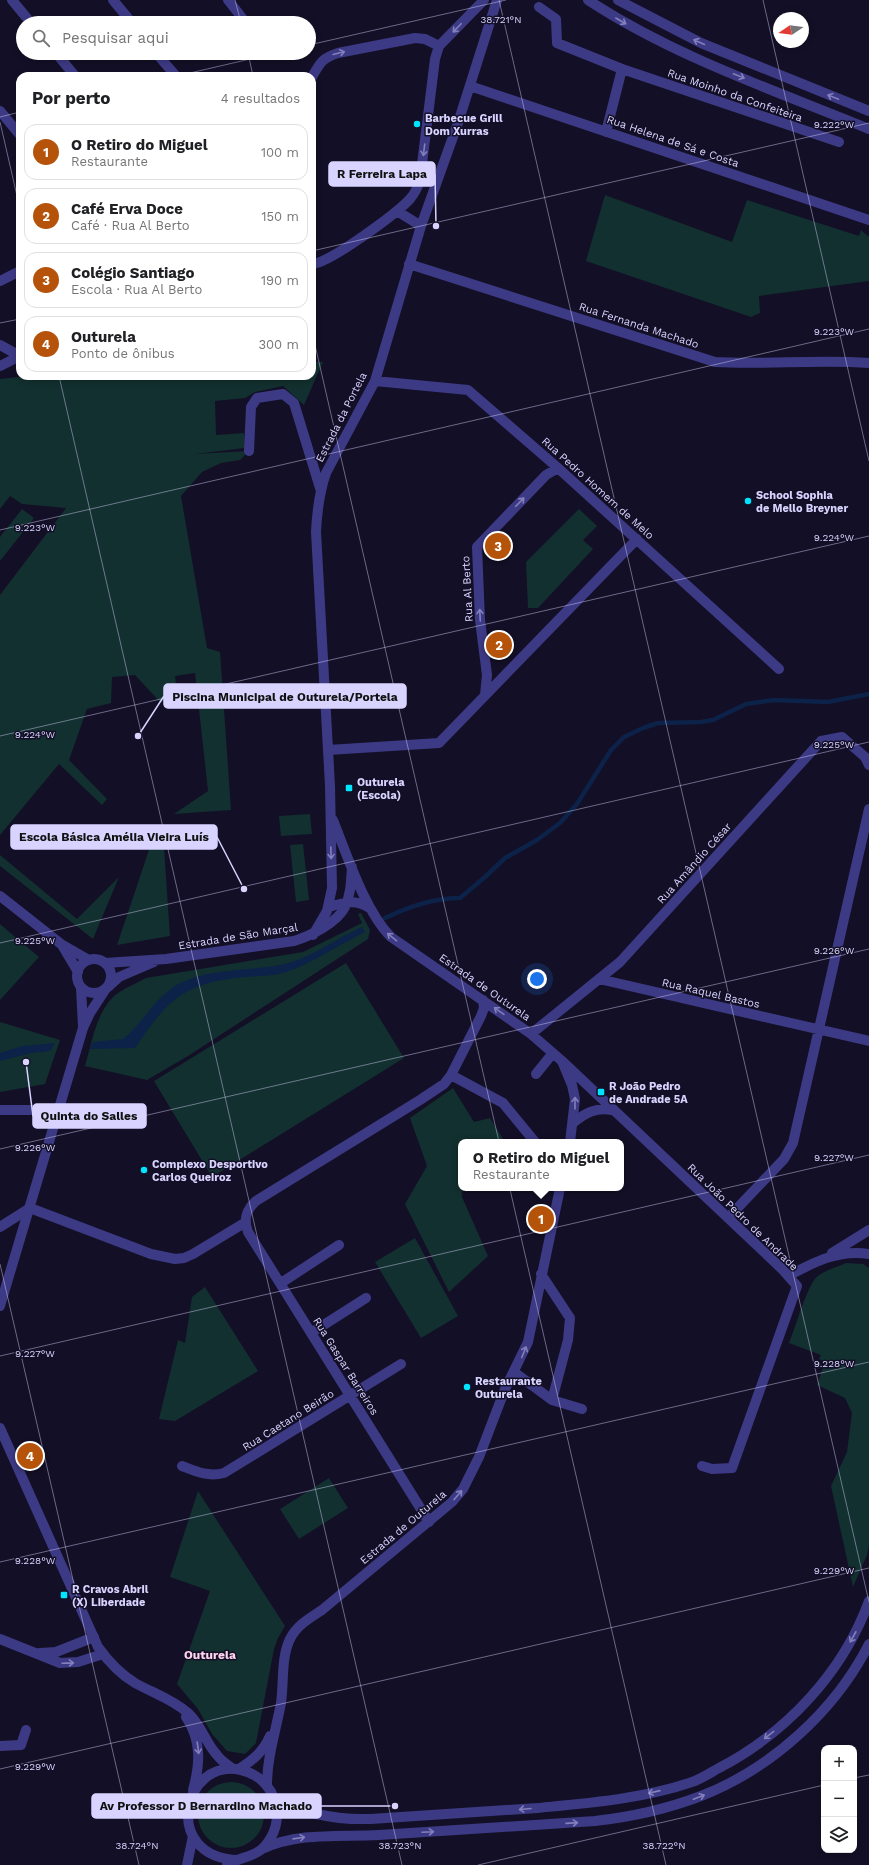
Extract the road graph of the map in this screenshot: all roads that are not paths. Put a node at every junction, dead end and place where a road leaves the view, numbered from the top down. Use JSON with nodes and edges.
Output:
{"nodes":[{"id":1,"x":12,"y":0,"type":"edge"},
{"id":2,"x":113,"y":0,"type":"edge"},
{"id":3,"x":228,"y":0,"type":"edge"},
{"id":4,"x":484,"y":0,"type":"edge"},
{"id":5,"x":497,"y":0,"type":"edge"},
{"id":6,"x":588,"y":0,"type":"edge"},
{"id":7,"x":618,"y":0,"type":"edge"},
{"id":8,"x":539,"y":7,"type":"dead end"},
{"id":9,"x":25,"y":16,"type":"edge"},
{"id":10,"x":126,"y":16,"type":"edge"},
{"id":11,"x":241,"y":16,"type":"edge"},
{"id":12,"x":439,"y":46,"type":"junction"},
{"id":13,"x":62,"y":60,"type":"edge"},
{"id":14,"x":162,"y":60,"type":"edge"},
{"id":15,"x":622,"y":69,"type":"junction"},
{"id":16,"x":72,"y":72,"type":"edge"},
{"id":17,"x":173,"y":72,"type":"edge"},
{"id":18,"x":315,"y":72,"type":"edge"},
{"id":19,"x":470,"y":86,"type":"junction"},
{"id":20,"x":869,"y":111,"type":"edge"},
{"id":21,"x":0,"y":112,"type":"edge"},
{"id":22,"x":869,"y":129,"type":"edge"},
{"id":23,"x":16,"y":130,"type":"edge"},
{"id":24,"x":606,"y":132,"type":"junction"},
{"id":25,"x":839,"y":142,"type":"dead end"},
{"id":26,"x":397,"y":211,"type":"junction"},
{"id":27,"x":869,"y":220,"type":"edge"},
{"id":28,"x":420,"y":226,"type":"junction"},
{"id":29,"x":316,"y":262,"type":"edge"},
{"id":30,"x":409,"y":264,"type":"junction"},
{"id":31,"x":16,"y":273,"type":"edge"},
{"id":32,"x":16,"y":278,"type":"edge"},
{"id":33,"x":3,"y":280,"type":"edge"},
{"id":34,"x":0,"y":345,"type":"edge"},
{"id":35,"x":16,"y":354,"type":"edge"},
{"id":36,"x":16,"y":358,"type":"edge"},
{"id":37,"x":869,"y":363,"type":"edge"},
{"id":38,"x":0,"y":366,"type":"edge"},
{"id":39,"x":375,"y":380,"type":"junction"},
{"id":40,"x":249,"y":452,"type":"dead end"},
{"id":41,"x":558,"y":468,"type":"junction"},
{"id":42,"x":320,"y":488,"type":"junction"},
{"id":43,"x":637,"y":539,"type":"junction"},
{"id":44,"x":779,"y":669,"type":"dead end"},
{"id":45,"x":485,"y":695,"type":"junction"},
{"id":46,"x":328,"y":750,"type":"junction"},
{"id":47,"x":869,"y":765,"type":"edge"},
{"id":48,"x":869,"y":809,"type":"edge"},
{"id":49,"x":331,"y":814,"type":"junction"},
{"id":50,"x":352,"y":865,"type":"junction"},
{"id":51,"x":0,"y":896,"type":"edge"},
{"id":52,"x":346,"y":902,"type":"junction"},
{"id":53,"x":329,"y":907,"type":"junction"},
{"id":54,"x":371,"y":910,"type":"junction"},
{"id":55,"x":313,"y":935,"type":"junction"},
{"id":56,"x":60,"y":944,"type":"junction"},
{"id":57,"x":166,"y":959,"type":"junction"},
{"id":58,"x":89,"y":960,"type":"junction"},
{"id":59,"x":105,"y":963,"type":"junction"},
{"id":60,"x":78,"y":972,"type":"junction"},
{"id":61,"x":599,"y":979,"type":"junction"},
{"id":62,"x":81,"y":988,"type":"junction"},
{"id":63,"x":107,"y":988,"type":"junction"},
{"id":64,"x":483,"y":1000,"type":"junction"},
{"id":65,"x":83,"y":1028,"type":"junction"},
{"id":66,"x":818,"y":1031,"type":"junction"},
{"id":67,"x":531,"y":1034,"type":"junction"},
{"id":68,"x":869,"y":1041,"type":"edge"},
{"id":69,"x":553,"y":1053,"type":"junction"},
{"id":70,"x":562,"y":1061,"type":"junction"},
{"id":71,"x":536,"y":1074,"type":"dead end"},
{"id":72,"x":451,"y":1075,"type":"junction"},
{"id":73,"x":0,"y":1110,"type":"edge"},
{"id":74,"x":58,"y":1110,"type":"junction"},
{"id":75,"x":612,"y":1110,"type":"junction"},
{"id":76,"x":573,"y":1123,"type":"junction"},
{"id":77,"x":533,"y":1139,"type":"edge"},
{"id":78,"x":570,"y":1139,"type":"edge"},
{"id":79,"x":559,"y":1191,"type":"edge"},
{"id":80,"x":30,"y":1208,"type":"junction"},
{"id":81,"x":728,"y":1218,"type":"junction"},
{"id":82,"x":246,"y":1222,"type":"junction"},
{"id":83,"x":0,"y":1227,"type":"edge"},
{"id":84,"x":869,"y":1230,"type":"edge"},
{"id":85,"x":339,"y":1245,"type":"dead end"},
{"id":86,"x":869,"y":1254,"type":"edge"},
{"id":87,"x":823,"y":1258,"type":"junction"},
{"id":88,"x":541,"y":1274,"type":"junction"},
{"id":89,"x":788,"y":1276,"type":"junction"},
{"id":90,"x":281,"y":1283,"type":"junction"},
{"id":91,"x":366,"y":1298,"type":"dead end"},
{"id":92,"x":0,"y":1306,"type":"edge"},
{"id":93,"x":311,"y":1333,"type":"junction"},
{"id":94,"x":401,"y":1364,"type":"dead end"},
{"id":95,"x":514,"y":1372,"type":"junction"},
{"id":96,"x":350,"y":1396,"type":"junction"},
{"id":97,"x":552,"y":1400,"type":"junction"},
{"id":98,"x":582,"y":1409,"type":"dead end"},
{"id":99,"x":0,"y":1428,"type":"edge"},
{"id":100,"x":182,"y":1466,"type":"dead end"},
{"id":101,"x":702,"y":1466,"type":"dead end"},
{"id":102,"x":429,"y":1522,"type":"junction"},
{"id":103,"x":869,"y":1602,"type":"edge"},
{"id":104,"x":94,"y":1637,"type":"junction"},
{"id":105,"x":0,"y":1639,"type":"edge"},
{"id":106,"x":869,"y":1644,"type":"edge"},
{"id":107,"x":34,"y":1653,"type":"junction"},
{"id":108,"x":103,"y":1654,"type":"junction"},
{"id":109,"x":174,"y":1702,"type":"junction"},
{"id":110,"x":276,"y":1724,"type":"junction"},
{"id":111,"x":26,"y":1730,"type":"dead end"},
{"id":112,"x":0,"y":1746,"type":"edge"},
{"id":113,"x":236,"y":1769,"type":"junction"},
{"id":114,"x":267,"y":1785,"type":"junction"},
{"id":115,"x":192,"y":1794,"type":"junction"},
{"id":116,"x":275,"y":1798,"type":"junction"},
{"id":117,"x":193,"y":1836,"type":"junction"},
{"id":118,"x":262,"y":1849,"type":"junction"},
{"id":119,"x":238,"y":1860,"type":"junction"},
{"id":120,"x":187,"y":1865,"type":"edge"},
{"id":121,"x":227,"y":1865,"type":"edge"}],
"edges":[{"from":1,"to":9,"type":"street"},
{"from":2,"to":10,"type":"street"},
{"from":3,"to":11,"type":"street"},
{"from":4,"to":12,"type":"street","one_way":true},
{"from":5,"to":19,"type":"street","name":"Estrada da Portela"},
{"from":6,"to":22,"type":"street","one_way":true},
{"from":20,"to":7,"type":"street","one_way":true},
{"from":8,"to":15,"type":"street","name":"Rua Moinho da Confeiteira"},
{"from":18,"to":12,"type":"street","one_way":true},
{"from":12,"to":26,"type":"street","one_way":true},
{"from":13,"to":16,"type":"street"},
{"from":14,"to":17,"type":"street"},
{"from":15,"to":24,"type":"street"},
{"from":15,"to":25,"type":"street","name":"Rua Moinho da Confeiteira"},
{"from":19,"to":24,"type":"street","name":"Rua Helena de Sá e Costa"},
{"from":19,"to":28,"type":"street","name":"Estrada da Portela"},
{"from":21,"to":23,"type":"street"},
{"from":24,"to":27,"type":"street","name":"Rua Helena de Sá e Costa"},
{"from":26,"to":28,"type":"street"},
{"from":26,"to":29,"type":"street"},
{"from":28,"to":30,"type":"street","name":"Estrada da Portela"},
{"from":30,"to":37,"type":"street","name":"Rua Fernanda Machado"},
{"from":30,"to":39,"type":"street","name":"Estrada da Portela"},
{"from":31,"to":33,"type":"street"},
{"from":32,"to":33,"type":"street"},
{"from":34,"to":35,"type":"street"},
{"from":36,"to":38,"type":"street"},
{"from":39,"to":41,"type":"street","name":"Rua Pedro Homem de Melo"},
{"from":39,"to":42,"type":"street","name":"Estrada da Portela"},
{"from":40,"to":42,"type":"street"},
{"from":41,"to":43,"type":"street","name":"Rua Pedro Homem de Melo"},
{"from":45,"to":41,"type":"street","name":"Rua Al Berto","one_way":true},
{"from":42,"to":46,"type":"street","name":"Estrada da Portela"},
{"from":43,"to":44,"type":"street","name":"Rua Pedro Homem de Melo"},
{"from":43,"to":45,"type":"street"},
{"from":45,"to":46,"type":"street"},
{"from":46,"to":49,"type":"street","name":"Estrada da Portela"},
{"from":47,"to":61,"type":"street","name":"Rua Amândio César"},
{"from":48,"to":66,"type":"street"},
{"from":49,"to":50,"type":"street","name":"Estrada de São Marçal"},
{"from":49,"to":53,"type":"street","name":"Estrada de São Marçal","one_way":true},
{"from":50,"to":52,"type":"street","name":"Estrada de São Marçal"},
{"from":50,"to":54,"type":"street","name":"Estrada de Outurela"},
{"from":51,"to":56,"type":"street"},
{"from":52,"to":53,"type":"street"},
{"from":52,"to":54,"type":"street"},
{"from":52,"to":55,"type":"street","name":"Estrada de São Marçal"},
{"from":53,"to":55,"type":"street","name":"Estrada de São Marçal"},
{"from":64,"to":54,"type":"street","name":"Estrada de Outurela","one_way":true},
{"from":55,"to":57,"type":"street","name":"Estrada de São Marçal"},
{"from":56,"to":58,"type":"street"},
{"from":56,"to":60,"type":"street"},
{"from":57,"to":59,"type":"street","name":"Estrada de São Marçal"},
{"from":57,"to":63,"type":"street","name":"Estrada de São Marçal"},
{"from":58,"to":59,"type":"street"},
{"from":58,"to":60,"type":"street"},
{"from":59,"to":63,"type":"street"},
{"from":60,"to":62,"type":"street"},
{"from":61,"to":66,"type":"street","name":"Rua Raquel Bastos"},
{"from":61,"to":67,"type":"street","name":"Rua Amândio César"},
{"from":62,"to":63,"type":"street"},
{"from":62,"to":65,"type":"street"},
{"from":63,"to":65,"type":"street"},
{"from":67,"to":64,"type":"street","name":"Estrada de Outurela","one_way":true},
{"from":64,"to":72,"type":"street"},
{"from":65,"to":74,"type":"street"},
{"from":66,"to":68,"type":"street","name":"Rua Raquel Bastos"},
{"from":66,"to":81,"type":"street"},
{"from":67,"to":69,"type":"street","name":"Estrada de Outurela"},
{"from":69,"to":70,"type":"street","name":"Estrada de Outurela"},
{"from":69,"to":71,"type":"street"},
{"from":70,"to":75,"type":"street","name":"Rua João Pedro de Andrade"},
{"from":76,"to":70,"type":"street","name":"Estrada de Outurela","one_way":true},
{"from":72,"to":77,"type":"street"},
{"from":72,"to":82,"type":"street"},
{"from":73,"to":74,"type":"street"},
{"from":74,"to":80,"type":"street"},
{"from":75,"to":76,"type":"street"},
{"from":75,"to":81,"type":"street","name":"Rua João Pedro de Andrade"},
{"from":76,"to":78,"type":"street","name":"Estrada de Outurela"},
{"from":79,"to":88,"type":"street","name":"Estrada de Outurela"},
{"from":80,"to":82,"type":"street"},
{"from":80,"to":83,"type":"street"},
{"from":80,"to":92,"type":"street"},
{"from":81,"to":89,"type":"street","name":"Rua João Pedro de Andrade"},
{"from":82,"to":90,"type":"street","name":"Rua Gaspar Barreiros"},
{"from":84,"to":87,"type":"street"},
{"from":85,"to":90,"type":"street"},
{"from":86,"to":87,"type":"street"},
{"from":87,"to":89,"type":"street"},
{"from":95,"to":88,"type":"street","name":"Estrada de Outurela","one_way":true},
{"from":88,"to":97,"type":"street"},
{"from":89,"to":101,"type":"street","name":"Rua João Pedro de Andrade"},
{"from":90,"to":93,"type":"street","name":"Rua Gaspar Barreiros"},
{"from":91,"to":93,"type":"street"},
{"from":93,"to":96,"type":"street","name":"Rua Gaspar Barreiros"},
{"from":94,"to":96,"type":"street","name":"Rua Caetano Beirão"},
{"from":95,"to":97,"type":"street"},
{"from":102,"to":95,"type":"street","name":"Estrada de Outurela","one_way":true},
{"from":96,"to":100,"type":"street","name":"Rua Caetano Beirão"},
{"from":96,"to":102,"type":"street","name":"Rua Gaspar Barreiros"},
{"from":97,"to":98,"type":"street"},
{"from":99,"to":104,"type":"street"},
{"from":102,"to":110,"type":"street","name":"Estrada de Outurela"},
{"from":103,"to":116,"type":"street","one_way":true},
{"from":104,"to":107,"type":"street"},
{"from":104,"to":108,"type":"street"},
{"from":105,"to":107,"type":"street"},
{"from":118,"to":106,"type":"street","one_way":true},
{"from":107,"to":108,"type":"street","one_way":true},
{"from":108,"to":109,"type":"street"},
{"from":109,"to":113,"type":"street"},
{"from":109,"to":115,"type":"street","one_way":true},
{"from":110,"to":113,"type":"street","name":"Estrada de Outurela"},
{"from":110,"to":114,"type":"street","name":"Estrada de Outurela"},
{"from":111,"to":112,"type":"street"},
{"from":113,"to":114,"type":"street"},
{"from":113,"to":115,"type":"street","name":"Estrada de Outurela"},
{"from":114,"to":116,"type":"street"},
{"from":115,"to":117,"type":"street","name":"Estrada de Outurela"},
{"from":116,"to":118,"type":"street"},
{"from":117,"to":119,"type":"street","name":"Estrada de Outurela"},
{"from":117,"to":120,"type":"street","name":"Estrada de Outurela"},
{"from":118,"to":119,"type":"street"},
{"from":119,"to":121,"type":"street"}]}
